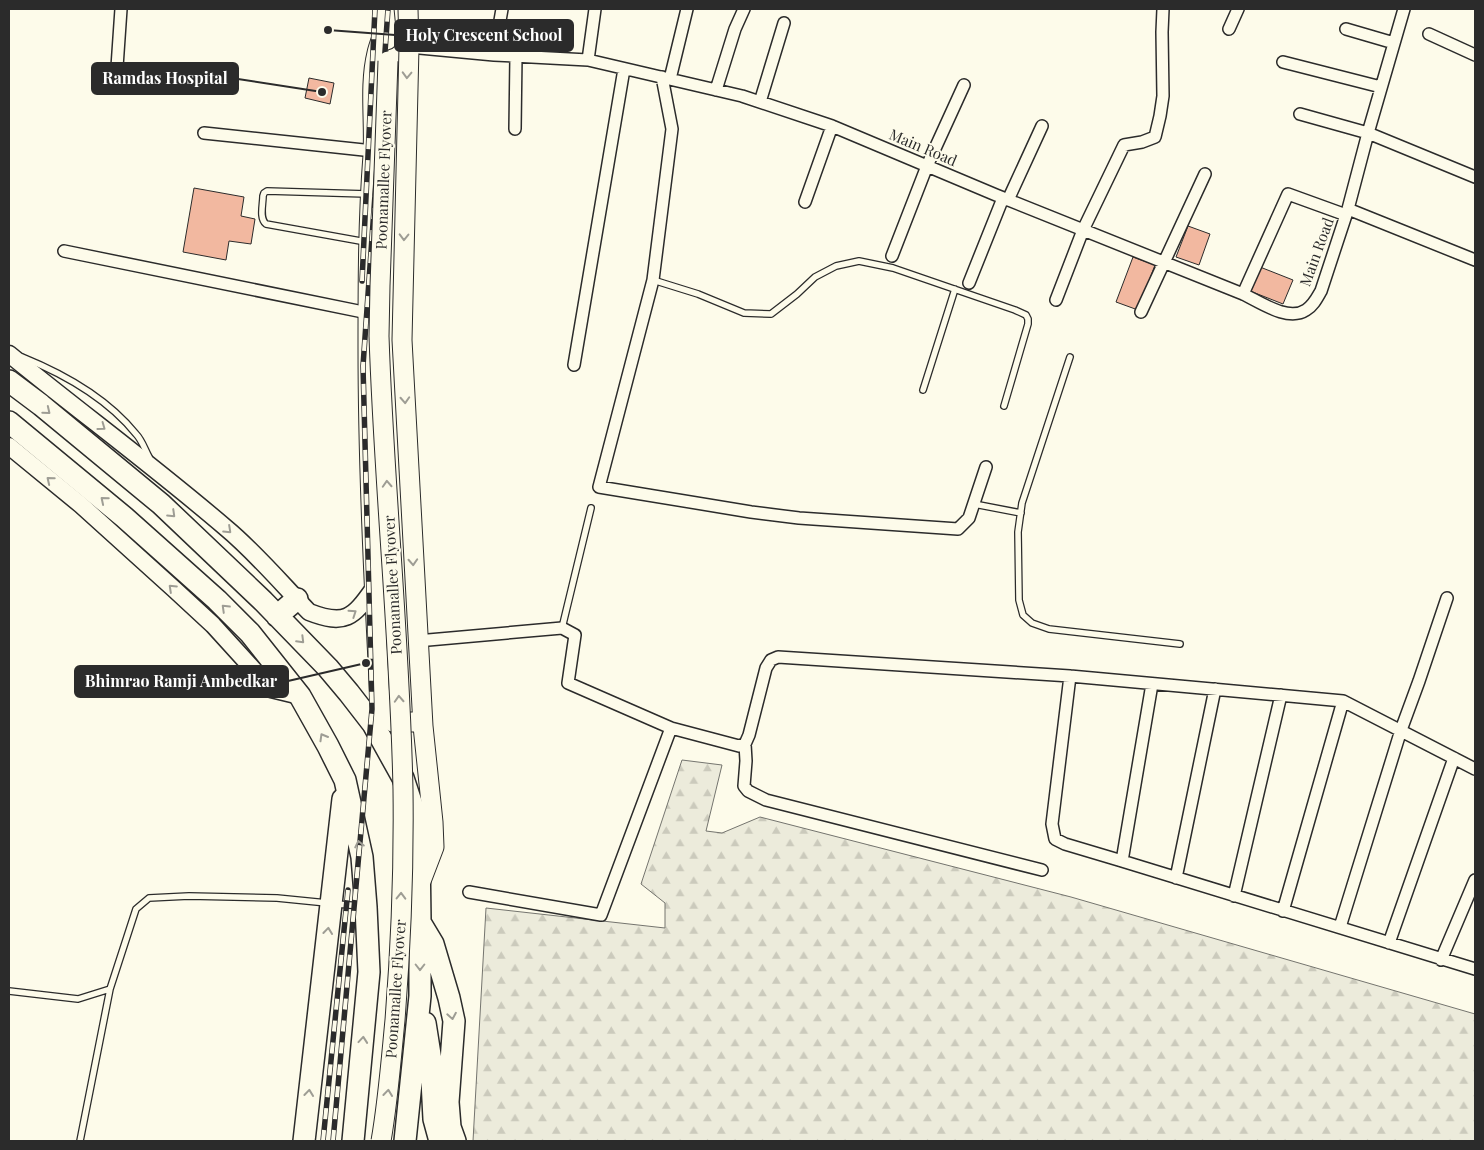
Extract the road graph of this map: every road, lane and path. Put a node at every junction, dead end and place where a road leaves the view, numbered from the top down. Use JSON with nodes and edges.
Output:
{"nodes":[{"id":1,"x":121,"y":9,"type":"edge"},
{"id":2,"x":384,"y":9,"type":"edge"},
{"id":3,"x":408,"y":9,"type":"edge"},
{"id":4,"x":502,"y":9,"type":"edge"},
{"id":5,"x":595,"y":9,"type":"edge"},
{"id":6,"x":687,"y":9,"type":"edge"},
{"id":7,"x":744,"y":9,"type":"edge"},
{"id":8,"x":1163,"y":9,"type":"edge"},
{"id":9,"x":1238,"y":9,"type":"edge"},
{"id":10,"x":1404,"y":9,"type":"edge"},
{"id":11,"x":784,"y":23,"type":"dead end"},
{"id":12,"x":385,"y":28,"type":"junction"},
{"id":13,"x":1230,"y":28,"type":"dead end"},
{"id":14,"x":1346,"y":29,"type":"dead end"},
{"id":15,"x":1429,"y":34,"type":"dead end"},
{"id":16,"x":1394,"y":43,"type":"junction"},
{"id":17,"x":408,"y":47,"type":"junction"},
{"id":18,"x":494,"y":55,"type":"junction"},
{"id":19,"x":1475,"y":55,"type":"edge"},
{"id":20,"x":516,"y":56,"type":"junction"},
{"id":21,"x":588,"y":60,"type":"junction"},
{"id":22,"x":1283,"y":62,"type":"dead end"},
{"id":23,"x":117,"y":67,"type":"dead end"},
{"id":24,"x":624,"y":68,"type":"junction"},
{"id":25,"x":666,"y":78,"type":"junction"},
{"id":26,"x":964,"y":85,"type":"dead end"},
{"id":27,"x":1382,"y":88,"type":"junction"},
{"id":28,"x":716,"y":90,"type":"junction"},
{"id":29,"x":760,"y":102,"type":"junction"},
{"id":30,"x":1300,"y":114,"type":"dead end"},
{"id":31,"x":832,"y":126,"type":"junction"},
{"id":32,"x":1042,"y":126,"type":"dead end"},
{"id":33,"x":515,"y":129,"type":"dead end"},
{"id":34,"x":1368,"y":132,"type":"junction"},
{"id":35,"x":204,"y":133,"type":"dead end"},
{"id":36,"x":373,"y":151,"type":"junction"},
{"id":37,"x":927,"y":166,"type":"junction"},
{"id":38,"x":1204,"y":174,"type":"dead end"},
{"id":39,"x":1475,"y":177,"type":"edge"},
{"id":40,"x":370,"y":194,"type":"junction"},
{"id":41,"x":1005,"y":199,"type":"junction"},
{"id":42,"x":805,"y":202,"type":"dead end"},
{"id":43,"x":1347,"y":212,"type":"junction"},
{"id":44,"x":1083,"y":230,"type":"junction"},
{"id":45,"x":368,"y":243,"type":"junction"},
{"id":46,"x":64,"y":251,"type":"dead end"},
{"id":47,"x":892,"y":256,"type":"dead end"},
{"id":48,"x":1475,"y":260,"type":"edge"},
{"id":49,"x":1163,"y":263,"type":"junction"},
{"id":50,"x":653,"y":280,"type":"junction"},
{"id":51,"x":969,"y":283,"type":"dead end"},
{"id":52,"x":955,"y":289,"type":"junction"},
{"id":53,"x":1243,"y":294,"type":"junction"},
{"id":54,"x":1056,"y":300,"type":"dead end"},
{"id":55,"x":1140,"y":312,"type":"dead end"},
{"id":56,"x":368,"y":314,"type":"junction"},
{"id":57,"x":9,"y":352,"type":"edge"},
{"id":58,"x":1070,"y":357,"type":"dead end"},
{"id":59,"x":574,"y":365,"type":"dead end"},
{"id":60,"x":9,"y":381,"type":"edge"},
{"id":61,"x":923,"y":390,"type":"dead end"},
{"id":62,"x":1004,"y":406,"type":"dead end"},
{"id":63,"x":9,"y":422,"type":"edge"},
{"id":64,"x":9,"y":446,"type":"edge"},
{"id":65,"x":986,"y":467,"type":"dead end"},
{"id":66,"x":974,"y":504,"type":"junction"},
{"id":67,"x":591,"y":508,"type":"dead end"},
{"id":68,"x":1021,"y":513,"type":"junction"},
{"id":69,"x":374,"y":588,"type":"junction"},
{"id":70,"x":1447,"y":598,"type":"dead end"},
{"id":71,"x":296,"y":599,"type":"junction"},
{"id":72,"x":277,"y":616,"type":"junction"},
{"id":73,"x":562,"y":628,"type":"junction"},
{"id":74,"x":417,"y":641,"type":"junction"},
{"id":75,"x":1180,"y":644,"type":"dead end"},
{"id":76,"x":1070,"y":676,"type":"junction"},
{"id":77,"x":1152,"y":684,"type":"junction"},
{"id":78,"x":1215,"y":689,"type":"junction"},
{"id":79,"x":1281,"y":695,"type":"junction"},
{"id":80,"x":300,"y":696,"type":"junction"},
{"id":81,"x":1343,"y":701,"type":"junction"},
{"id":82,"x":422,"y":722,"type":"junction"},
{"id":83,"x":671,"y":728,"type":"junction"},
{"id":84,"x":1401,"y":730,"type":"junction"},
{"id":85,"x":745,"y":744,"type":"junction"},
{"id":86,"x":1454,"y":758,"type":"junction"},
{"id":87,"x":1475,"y":769,"type":"edge"},
{"id":88,"x":345,"y":780,"type":"junction"},
{"id":89,"x":1122,"y":861,"type":"junction"},
{"id":90,"x":1042,"y":870,"type":"dead end"},
{"id":91,"x":1176,"y":878,"type":"junction"},
{"id":92,"x":1475,"y":880,"type":"edge"},
{"id":93,"x":419,"y":888,"type":"junction"},
{"id":94,"x":469,"y":892,"type":"dead end"},
{"id":95,"x":1234,"y":896,"type":"junction"},
{"id":96,"x":331,"y":904,"type":"junction"},
{"id":97,"x":366,"y":907,"type":"junction"},
{"id":98,"x":1283,"y":911,"type":"junction"},
{"id":99,"x":420,"y":921,"type":"junction"},
{"id":100,"x":1340,"y":928,"type":"junction"},
{"id":101,"x":1389,"y":943,"type":"junction"},
{"id":102,"x":1442,"y":960,"type":"junction"},
{"id":103,"x":1475,"y":969,"type":"edge"},
{"id":104,"x":110,"y":989,"type":"junction"},
{"id":105,"x":9,"y":991,"type":"edge"},
{"id":106,"x":420,"y":996,"type":"junction"},
{"id":107,"x":80,"y":1141,"type":"edge"},
{"id":108,"x":304,"y":1141,"type":"edge"},
{"id":109,"x":353,"y":1141,"type":"edge"},
{"id":110,"x":381,"y":1141,"type":"edge"},
{"id":111,"x":405,"y":1141,"type":"edge"},
{"id":112,"x":440,"y":1141,"type":"edge"},
{"id":113,"x":455,"y":1141,"type":"edge"}],
"edges":[{"from":1,"to":23,"type":"street"},
{"from":2,"to":12,"type":"main road","name":"Poonamallee Flyover"},
{"from":3,"to":17,"type":"main road"},
{"from":4,"to":18,"type":"street"},
{"from":5,"to":21,"type":"street"},
{"from":6,"to":25,"type":"street"},
{"from":7,"to":28,"type":"street"},
{"from":8,"to":44,"type":"street"},
{"from":9,"to":13,"type":"street"},
{"from":10,"to":16,"type":"street","name":"Main Road"},
{"from":11,"to":29,"type":"street"},
{"from":12,"to":36,"type":"main road"},
{"from":110,"to":12,"type":"main road","name":"Poonamallee Flyover","one_way":true,"bridge":true},
{"from":14,"to":16,"type":"street"},
{"from":15,"to":19,"type":"street"},
{"from":16,"to":27,"type":"street","name":"Main Road"},
{"from":17,"to":18,"type":"street","name":"Main Road"},
{"from":17,"to":74,"type":"main road","one_way":true},
{"from":18,"to":20,"type":"street","name":"Main Road"},
{"from":20,"to":21,"type":"street","name":"Main Road"},
{"from":20,"to":33,"type":"street"},
{"from":21,"to":24,"type":"street","name":"Main Road"},
{"from":22,"to":27,"type":"street"},
{"from":24,"to":25,"type":"street","name":"Main Road"},
{"from":24,"to":59,"type":"street"},
{"from":25,"to":28,"type":"street","name":"Main Road"},
{"from":25,"to":50,"type":"street"},
{"from":26,"to":37,"type":"street"},
{"from":27,"to":34,"type":"street","name":"Main Road"},
{"from":28,"to":29,"type":"street","name":"Main Road"},
{"from":29,"to":31,"type":"street","name":"Main Road"},
{"from":30,"to":34,"type":"street"},
{"from":31,"to":37,"type":"street","name":"Main Road"},
{"from":31,"to":42,"type":"street"},
{"from":32,"to":41,"type":"street"},
{"from":34,"to":39,"type":"street"},
{"from":34,"to":43,"type":"street","name":"Main Road"},
{"from":35,"to":36,"type":"street"},
{"from":36,"to":40,"type":"main road"},
{"from":37,"to":41,"type":"street","name":"Main Road"},
{"from":37,"to":47,"type":"street"},
{"from":38,"to":49,"type":"street"},
{"from":40,"to":45,"type":"main road"},
{"from":40,"to":45,"type":"lane"},
{"from":41,"to":44,"type":"street","name":"Main Road"},
{"from":41,"to":51,"type":"street"},
{"from":43,"to":48,"type":"street"},
{"from":43,"to":53,"type":"street"},
{"from":43,"to":53,"type":"street","name":"Main Road"},
{"from":44,"to":49,"type":"street","name":"Main Road"},
{"from":44,"to":54,"type":"street"},
{"from":45,"to":56,"type":"main road"},
{"from":46,"to":56,"type":"street"},
{"from":49,"to":53,"type":"street","name":"Main Road"},
{"from":49,"to":55,"type":"street"},
{"from":50,"to":52,"type":"lane"},
{"from":50,"to":66,"type":"street"},
{"from":52,"to":61,"type":"lane"},
{"from":52,"to":62,"type":"lane"},
{"from":56,"to":69,"type":"main road"},
{"from":57,"to":71,"type":"street","one_way":true},
{"from":58,"to":68,"type":"lane"},
{"from":60,"to":72,"type":"highway","one_way":true},
{"from":80,"to":63,"type":"highway","one_way":true},
{"from":80,"to":64,"type":"street","one_way":true},
{"from":65,"to":66,"type":"street"},
{"from":66,"to":68,"type":"lane"},
{"from":67,"to":73,"type":"lane"},
{"from":68,"to":75,"type":"lane"},
{"from":71,"to":69,"type":"street","one_way":true},
{"from":69,"to":82,"type":"main road"},
{"from":70,"to":84,"type":"street"},
{"from":71,"to":72,"type":"highway"},
{"from":72,"to":93,"type":"highway","one_way":true},
{"from":73,"to":74,"type":"street"},
{"from":73,"to":83,"type":"street"},
{"from":74,"to":82,"type":"main road"},
{"from":76,"to":77,"type":"street"},
{"from":76,"to":85,"type":"street"},
{"from":76,"to":89,"type":"street"},
{"from":77,"to":78,"type":"street"},
{"from":77,"to":89,"type":"street"},
{"from":78,"to":79,"type":"street"},
{"from":78,"to":91,"type":"street"},
{"from":79,"to":81,"type":"street"},
{"from":79,"to":95,"type":"street"},
{"from":88,"to":80,"type":"highway","one_way":true},
{"from":81,"to":84,"type":"street"},
{"from":81,"to":98,"type":"street"},
{"from":82,"to":93,"type":"main road"},
{"from":83,"to":85,"type":"street"},
{"from":83,"to":94,"type":"street"},
{"from":84,"to":86,"type":"street"},
{"from":84,"to":100,"type":"street"},
{"from":85,"to":90,"type":"street"},
{"from":86,"to":87,"type":"street"},
{"from":86,"to":101,"type":"street"},
{"from":88,"to":96,"type":"highway"},
{"from":97,"to":88,"type":"highway","one_way":true},
{"from":89,"to":91,"type":"street"},
{"from":91,"to":95,"type":"street"},
{"from":92,"to":102,"type":"street"},
{"from":93,"to":99,"type":"highway"},
{"from":95,"to":98,"type":"street"},
{"from":96,"to":97,"type":"lane"},
{"from":96,"to":104,"type":"lane"},
{"from":108,"to":96,"type":"highway","one_way":true},
{"from":109,"to":97,"type":"highway","one_way":true},
{"from":98,"to":100,"type":"street"},
{"from":99,"to":106,"type":"highway","one_way":true},
{"from":99,"to":113,"type":"highway","one_way":true},
{"from":100,"to":101,"type":"street"},
{"from":101,"to":102,"type":"street"},
{"from":102,"to":103,"type":"street"},
{"from":104,"to":105,"type":"lane"},
{"from":104,"to":107,"type":"lane"},
{"from":106,"to":111,"type":"highway"},
{"from":106,"to":112,"type":"highway"}]}
